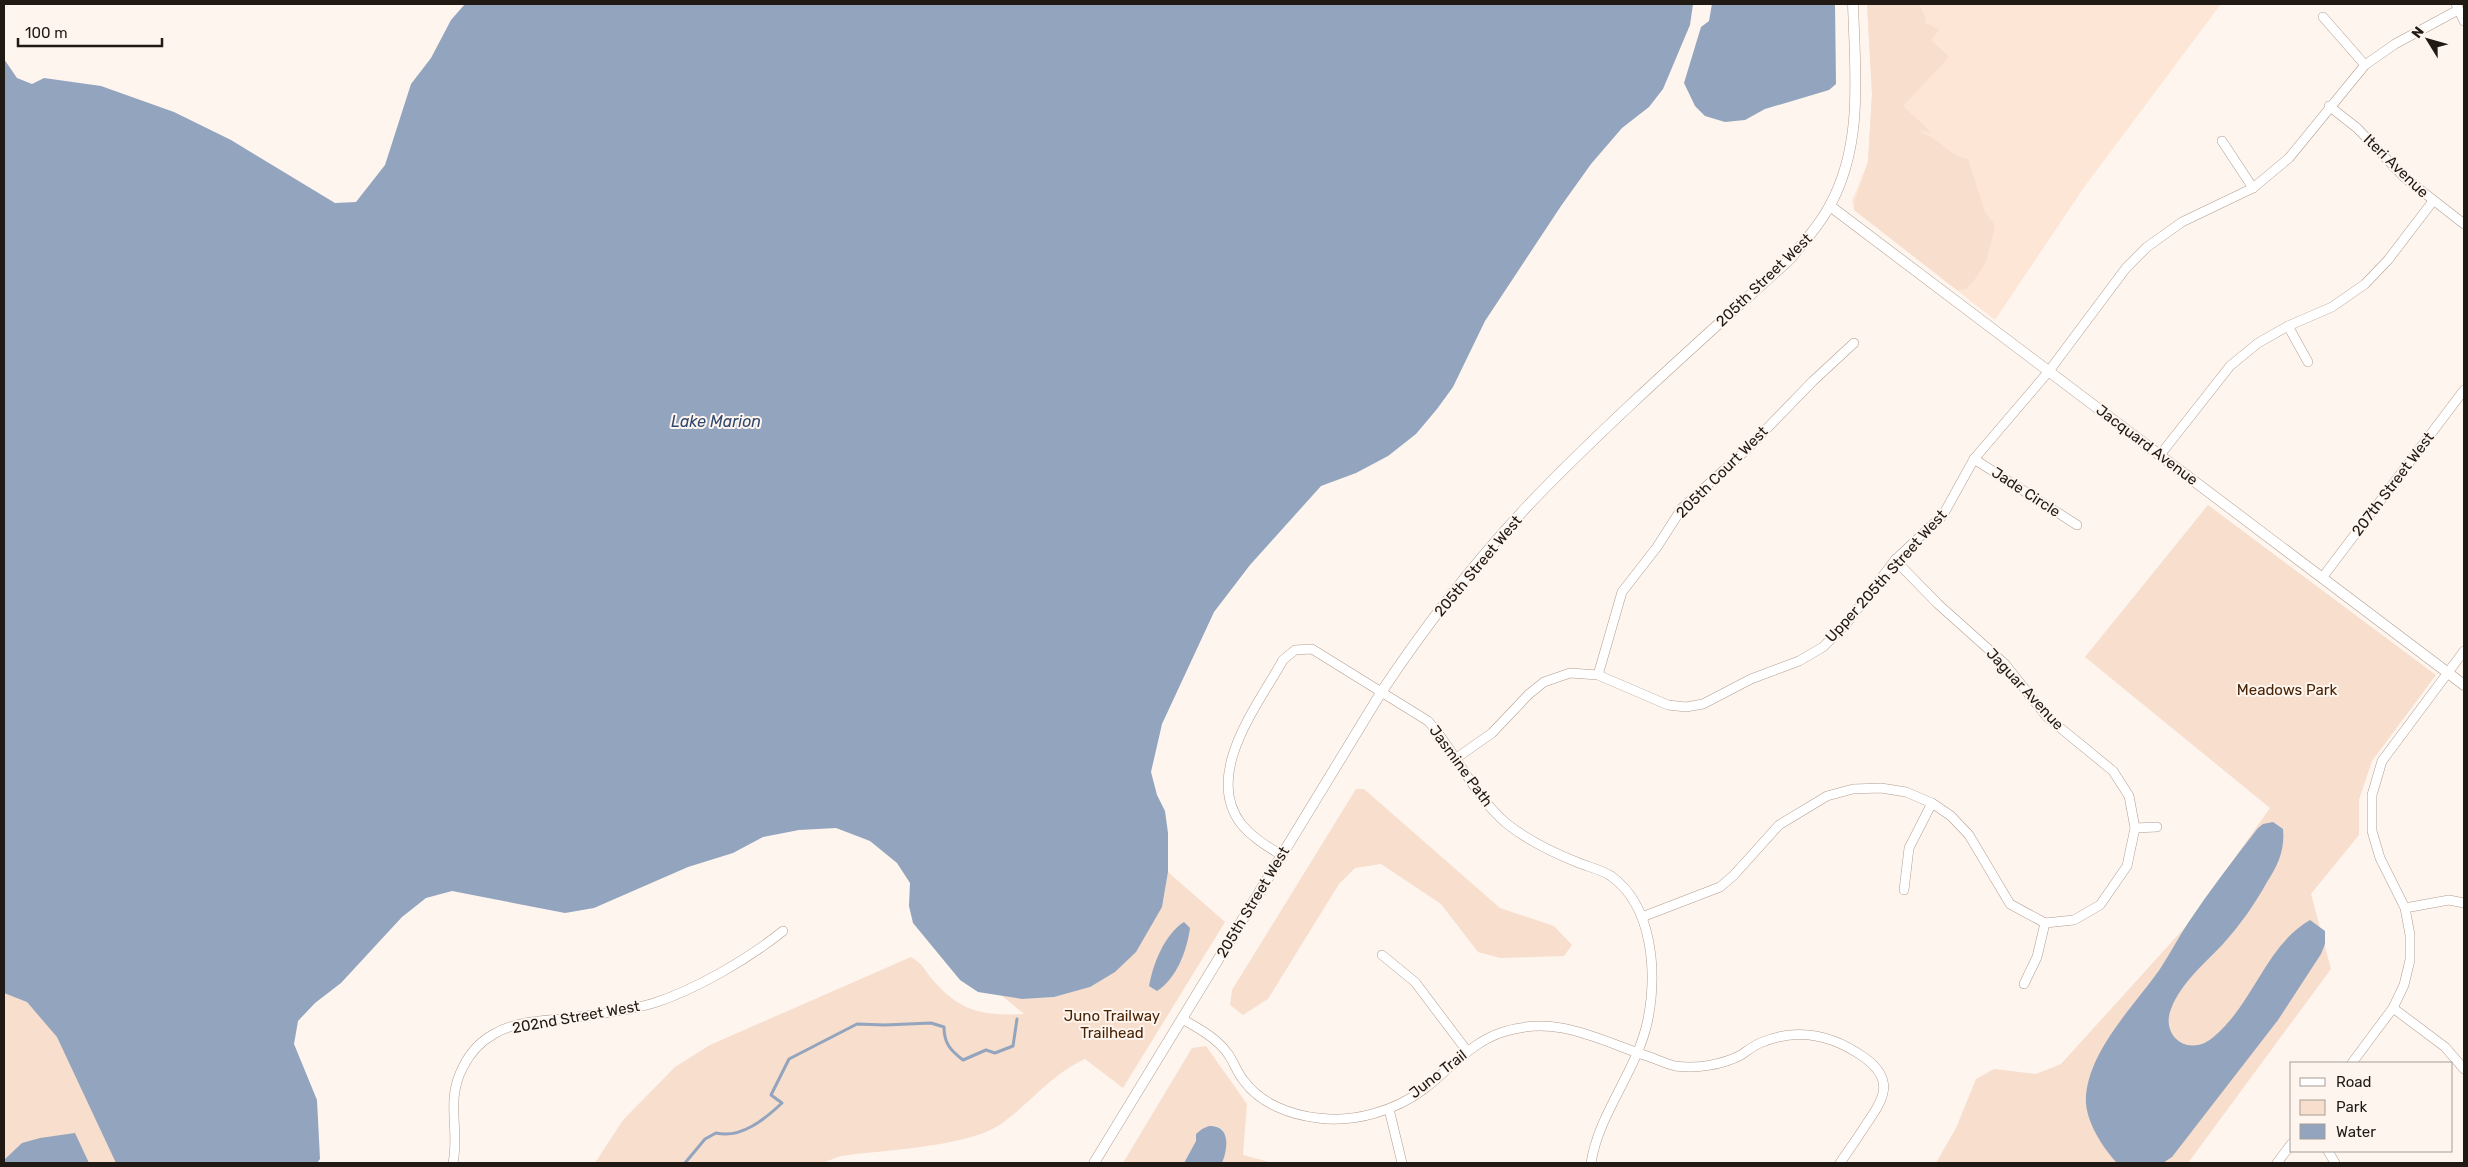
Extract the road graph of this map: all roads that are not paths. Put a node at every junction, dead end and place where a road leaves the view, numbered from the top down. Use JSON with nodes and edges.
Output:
{"nodes":[{"id":1,"x":1853,"y":4,"type":"edge"},
{"id":2,"x":2457,"y":7,"type":"edge"},
{"id":3,"x":2324,"y":17,"type":"dead end"},
{"id":4,"x":2464,"y":20,"type":"edge"},
{"id":5,"x":2366,"y":65,"type":"junction"},
{"id":6,"x":2330,"y":106,"type":"junction"},
{"id":7,"x":2222,"y":141,"type":"dead end"},
{"id":8,"x":2253,"y":188,"type":"junction"},
{"id":9,"x":2433,"y":201,"type":"junction"},
{"id":10,"x":1830,"y":206,"type":"junction"},
{"id":11,"x":2464,"y":224,"type":"edge"},
{"id":12,"x":2288,"y":326,"type":"junction"},
{"id":13,"x":1854,"y":343,"type":"dead end"},
{"id":14,"x":2308,"y":362,"type":"dead end"},
{"id":15,"x":2049,"y":371,"type":"junction"},
{"id":16,"x":2464,"y":390,"type":"edge"},
{"id":17,"x":2160,"y":455,"type":"junction"},
{"id":18,"x":1974,"y":459,"type":"junction"},
{"id":19,"x":2077,"y":525,"type":"dead end"},
{"id":20,"x":1896,"y":560,"type":"junction"},
{"id":21,"x":2322,"y":578,"type":"junction"},
{"id":22,"x":2464,"y":651,"type":"edge"},
{"id":23,"x":2448,"y":673,"type":"junction"},
{"id":24,"x":1598,"y":675,"type":"junction"},
{"id":25,"x":2464,"y":685,"type":"edge"},
{"id":26,"x":1382,"y":691,"type":"junction"},
{"id":27,"x":1455,"y":759,"type":"junction"},
{"id":28,"x":1932,"y":803,"type":"junction"},
{"id":29,"x":2157,"y":827,"type":"dead end"},
{"id":30,"x":2135,"y":828,"type":"junction"},
{"id":31,"x":1282,"y":855,"type":"junction"},
{"id":32,"x":1904,"y":890,"type":"dead end"},
{"id":33,"x":2464,"y":903,"type":"edge"},
{"id":34,"x":2405,"y":908,"type":"junction"},
{"id":35,"x":1642,"y":917,"type":"junction"},
{"id":36,"x":2046,"y":923,"type":"junction"},
{"id":37,"x":783,"y":931,"type":"dead end"},
{"id":38,"x":1382,"y":955,"type":"dead end"},
{"id":39,"x":2024,"y":984,"type":"dead end"},
{"id":40,"x":2393,"y":1008,"type":"junction"},
{"id":41,"x":1182,"y":1019,"type":"junction"},
{"id":42,"x":1467,"y":1051,"type":"junction"},
{"id":43,"x":1638,"y":1053,"type":"junction"},
{"id":44,"x":2353,"y":1062,"type":"edge"},
{"id":45,"x":2464,"y":1069,"type":"edge"},
{"id":46,"x":1389,"y":1109,"type":"junction"},
{"id":47,"x":2290,"y":1146,"type":"edge"},
{"id":48,"x":2329,"y":1152,"type":"edge"},
{"id":49,"x":453,"y":1163,"type":"edge"},
{"id":50,"x":1094,"y":1163,"type":"edge"},
{"id":51,"x":1402,"y":1163,"type":"edge"},
{"id":52,"x":1591,"y":1163,"type":"edge"},
{"id":53,"x":1840,"y":1163,"type":"edge"},
{"id":54,"x":2277,"y":1163,"type":"edge"},
{"id":55,"x":2335,"y":1163,"type":"edge"}],
"edges":[{"from":1,"to":10,"type":"street","name":"205th Street West"},
{"from":2,"to":4,"type":"street"},
{"from":2,"to":5,"type":"street","name":"Upper 205th Street West"},
{"from":3,"to":5,"type":"street"},
{"from":5,"to":6,"type":"street","name":"Upper 205th Street West"},
{"from":6,"to":8,"type":"street","name":"Upper 205th Street West"},
{"from":6,"to":9,"type":"street","name":"Iteri Avenue"},
{"from":7,"to":8,"type":"street"},
{"from":8,"to":15,"type":"street","name":"Upper 205th Street West"},
{"from":9,"to":11,"type":"street","name":"Iteri Avenue"},
{"from":9,"to":12,"type":"street"},
{"from":10,"to":15,"type":"street","name":"Jacquard Avenue"},
{"from":10,"to":26,"type":"street","name":"205th Street West"},
{"from":12,"to":14,"type":"street"},
{"from":12,"to":17,"type":"street"},
{"from":13,"to":24,"type":"street","name":"205th Court West"},
{"from":15,"to":17,"type":"street","name":"Jacquard Avenue"},
{"from":15,"to":18,"type":"street","name":"Upper 205th Street West"},
{"from":16,"to":21,"type":"street","name":"207th Street West"},
{"from":17,"to":21,"type":"street","name":"Jacquard Avenue"},
{"from":18,"to":19,"type":"street","name":"Jade Circle"},
{"from":18,"to":20,"type":"street","name":"Upper 205th Street West"},
{"from":20,"to":24,"type":"street","name":"Upper 205th Street West"},
{"from":20,"to":30,"type":"street","name":"Jaguar Avenue"},
{"from":21,"to":23,"type":"street","name":"Jacquard Avenue"},
{"from":22,"to":23,"type":"street"},
{"from":23,"to":25,"type":"street","name":"Jacquard Avenue"},
{"from":23,"to":34,"type":"street"},
{"from":24,"to":27,"type":"street","name":"Upper 205th Street West"},
{"from":26,"to":27,"type":"street","name":"Jasmine Path"},
{"from":26,"to":31,"type":"street","name":"205th Street West"},
{"from":26,"to":31,"type":"street","name":"Jasmine Path"},
{"from":27,"to":35,"type":"street","name":"Jasmine Path"},
{"from":28,"to":32,"type":"street"},
{"from":28,"to":35,"type":"street"},
{"from":28,"to":36,"type":"street"},
{"from":29,"to":30,"type":"street"},
{"from":30,"to":36,"type":"street","name":"Jaguar Avenue"},
{"from":31,"to":41,"type":"street","name":"205th Street West"},
{"from":33,"to":34,"type":"street"},
{"from":34,"to":40,"type":"street"},
{"from":35,"to":43,"type":"street","name":"Jasmine Path"},
{"from":36,"to":39,"type":"street"},
{"from":37,"to":49,"type":"street","name":"202nd Street West"},
{"from":38,"to":42,"type":"street"},
{"from":40,"to":44,"type":"street"},
{"from":40,"to":45,"type":"street"},
{"from":41,"to":46,"type":"street","name":"Juno Trail"},
{"from":41,"to":50,"type":"street","name":"205th Street West"},
{"from":42,"to":43,"type":"street","name":"Juno Trail"},
{"from":42,"to":46,"type":"street","name":"Juno Trail"},
{"from":43,"to":52,"type":"street","name":"Jasmine Path"},
{"from":43,"to":53,"type":"street","name":"Juno Trail"},
{"from":46,"to":51,"type":"street"},
{"from":47,"to":54,"type":"street"},
{"from":48,"to":55,"type":"street"}]}
